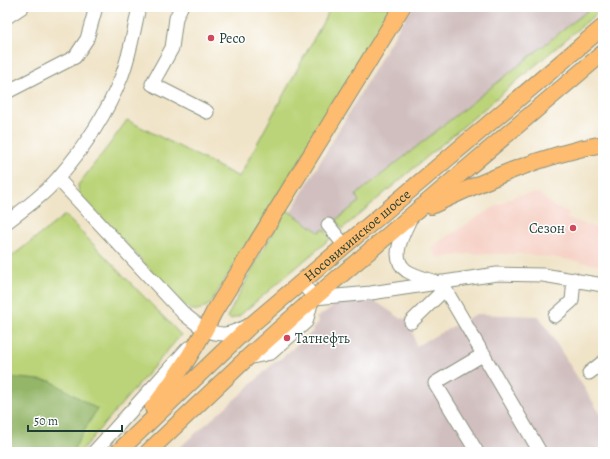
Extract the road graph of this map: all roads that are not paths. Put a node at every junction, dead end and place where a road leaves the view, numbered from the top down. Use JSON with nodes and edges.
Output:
{"nodes":[{"id":1,"x":22,"y":7,"type":"edge"},
{"id":2,"x":96,"y":7,"type":"edge"},
{"id":3,"x":139,"y":7,"type":"edge"},
{"id":4,"x":181,"y":7,"type":"edge"},
{"id":5,"x":402,"y":7,"type":"edge"},
{"id":6,"x":7,"y":18,"type":"edge"},
{"id":7,"x":603,"y":27,"type":"edge"},
{"id":8,"x":603,"y":53,"type":"edge"},
{"id":9,"x":7,"y":92,"type":"edge"},
{"id":10,"x":207,"y":112,"type":"dead end"},
{"id":11,"x":603,"y":144,"type":"edge"},
{"id":12,"x":58,"y":179,"type":"junction"},
{"id":13,"x":412,"y":215,"type":"junction"},
{"id":14,"x":7,"y":222,"type":"edge"},
{"id":15,"x":328,"y":225,"type":"dead end"},
{"id":16,"x":345,"y":246,"type":"junction"},
{"id":17,"x":574,"y":279,"type":"junction"},
{"id":18,"x":302,"y":282,"type":"junction"},
{"id":19,"x":441,"y":285,"type":"junction"},
{"id":20,"x":603,"y":285,"type":"edge"},
{"id":21,"x":313,"y":299,"type":"junction"},
{"id":22,"x":555,"y":316,"type":"dead end"},
{"id":23,"x":412,"y":322,"type":"dead end"},
{"id":24,"x":251,"y":325,"type":"junction"},
{"id":25,"x":206,"y":329,"type":"junction"},
{"id":26,"x":484,"y":354,"type":"junction"},
{"id":27,"x":603,"y":362,"type":"edge"},
{"id":28,"x":589,"y":373,"type":"dead end"},
{"id":29,"x":123,"y":448,"type":"edge"},
{"id":30,"x":94,"y":452,"type":"edge"},
{"id":31,"x":148,"y":452,"type":"edge"},
{"id":32,"x":477,"y":452,"type":"edge"},
{"id":33,"x":540,"y":452,"type":"edge"}],
"edges":[{"from":1,"to":6,"type":"street"},
{"from":2,"to":9,"type":"street"},
{"from":3,"to":12,"type":"street"},
{"from":4,"to":10,"type":"street"},
{"from":5,"to":25,"type":"main road"},
{"from":7,"to":16,"type":"main road","name":"Носовихинское шоссе"},
{"from":8,"to":13,"type":"main road","name":"Носовихинское шоссе"},
{"from":11,"to":13,"type":"main road"},
{"from":12,"to":14,"type":"street"},
{"from":12,"to":25,"type":"street"},
{"from":13,"to":19,"type":"street"},
{"from":13,"to":21,"type":"main road","name":"Носовихинское шоссе"},
{"from":15,"to":16,"type":"street"},
{"from":16,"to":18,"type":"main road","name":"Носовихинское шоссе"},
{"from":17,"to":19,"type":"street"},
{"from":17,"to":20,"type":"street"},
{"from":17,"to":22,"type":"street"},
{"from":18,"to":21,"type":"street"},
{"from":18,"to":24,"type":"main road","name":"Носовихинское шоссе"},
{"from":19,"to":21,"type":"street"},
{"from":19,"to":23,"type":"street"},
{"from":19,"to":26,"type":"street"},
{"from":21,"to":31,"type":"main road","name":"Носовихинское шоссе"},
{"from":24,"to":25,"type":"street"},
{"from":24,"to":29,"type":"main road","name":"Носовихинское шоссе"},
{"from":25,"to":29,"type":"main road"},
{"from":25,"to":30,"type":"street"},
{"from":26,"to":32,"type":"street"},
{"from":26,"to":33,"type":"street"},
{"from":27,"to":28,"type":"street"}]}
